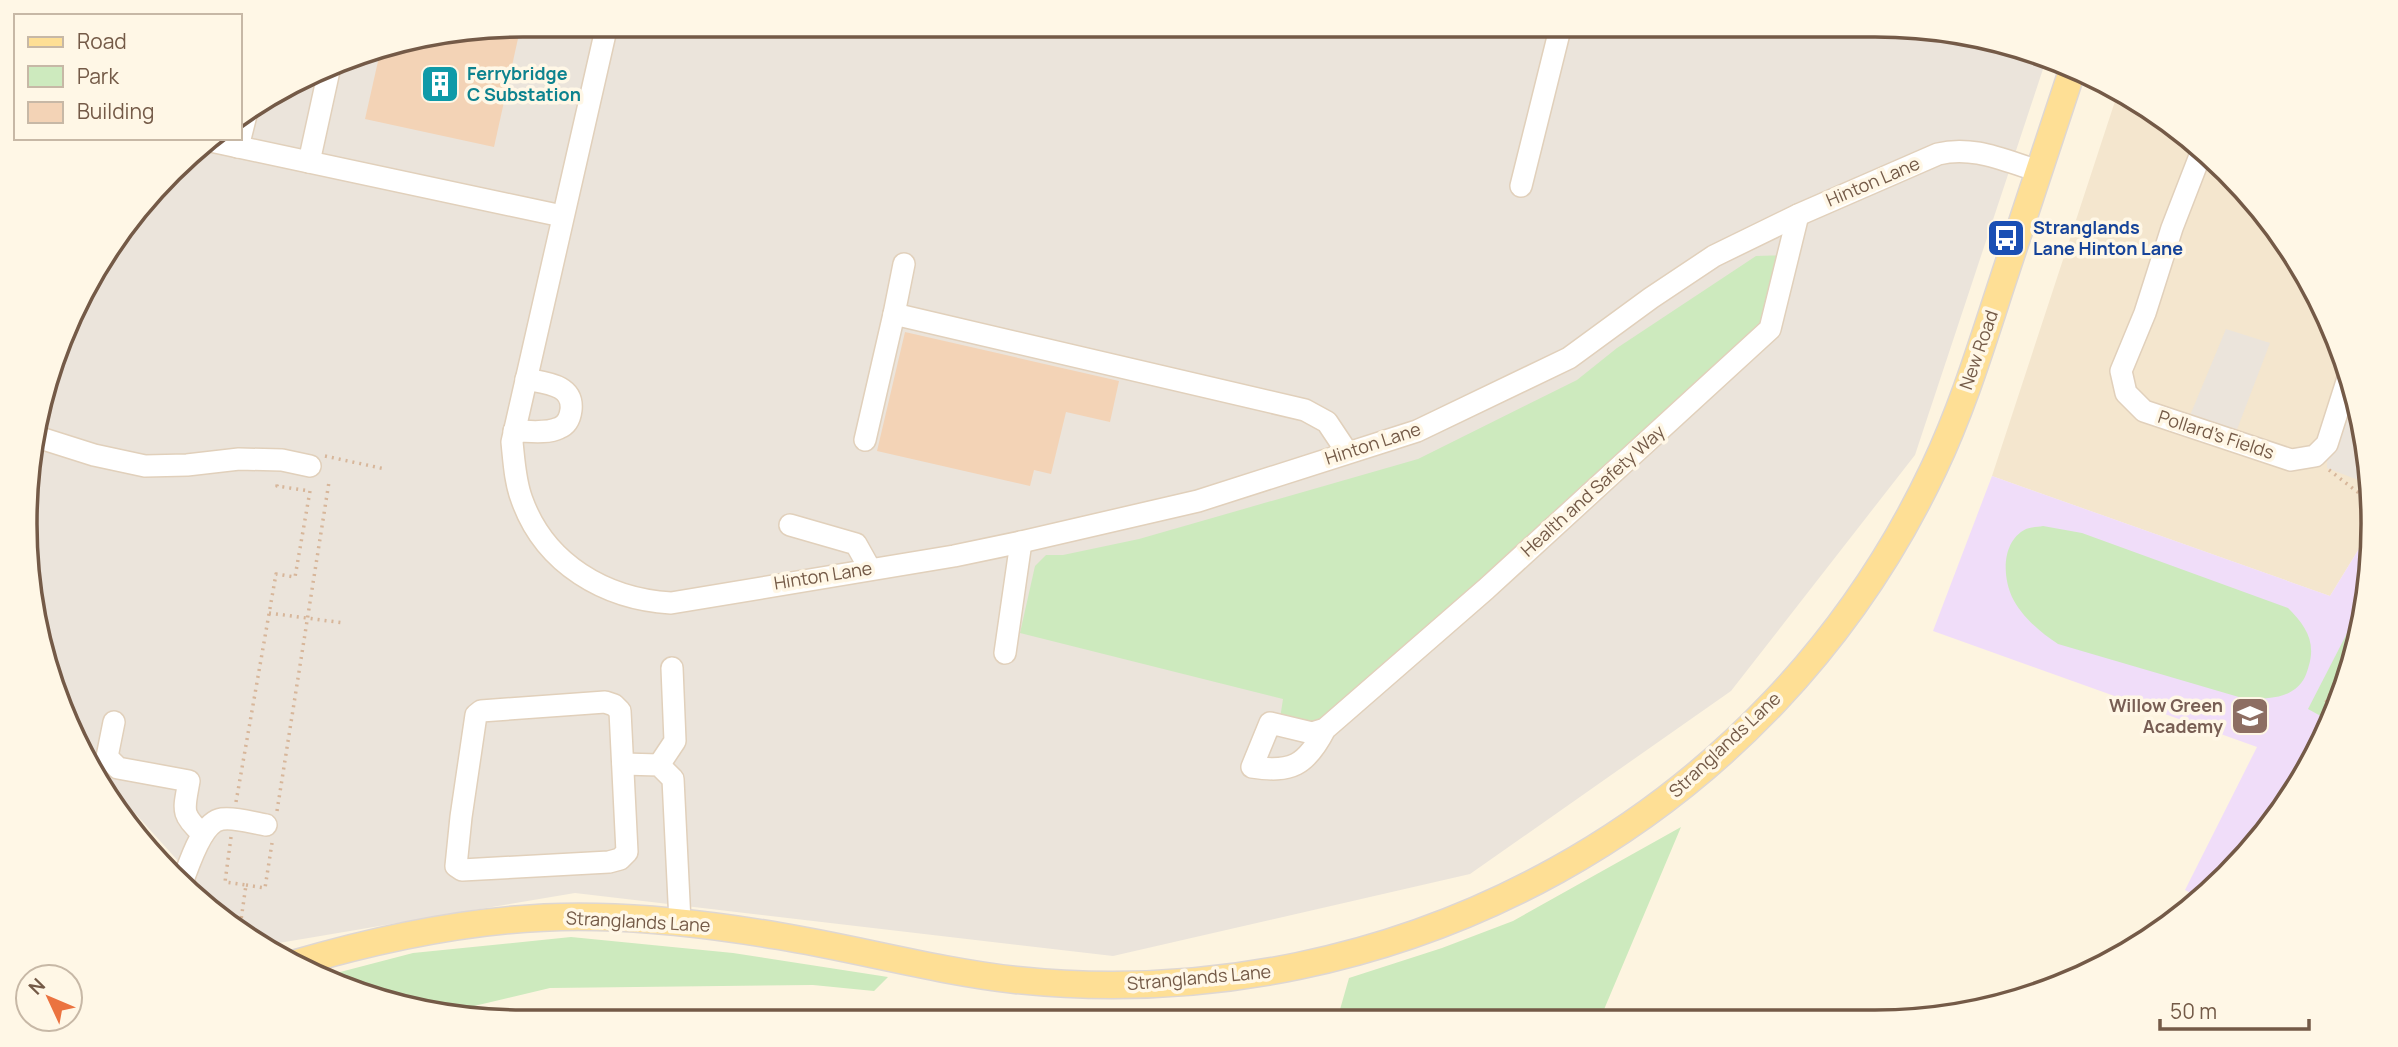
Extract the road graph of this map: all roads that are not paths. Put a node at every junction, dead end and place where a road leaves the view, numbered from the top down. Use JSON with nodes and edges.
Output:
{"nodes":[{"id":1,"x":604,"y":37,"type":"edge"},
{"id":2,"x":1558,"y":37,"type":"edge"},
{"id":3,"x":327,"y":78,"type":"edge"},
{"id":4,"x":2070,"y":78,"type":"edge"},
{"id":5,"x":240,"y":140,"type":"edge"},
{"id":6,"x":220,"y":143,"type":"edge"},
{"id":7,"x":238,"y":147,"type":"junction"},
{"id":8,"x":2198,"y":161,"type":"edge"},
{"id":9,"x":309,"y":162,"type":"junction"},
{"id":10,"x":2039,"y":171,"type":"junction"},
{"id":11,"x":1521,"y":186,"type":"dead end"},
{"id":12,"x":1798,"y":215,"type":"junction"},
{"id":13,"x":562,"y":216,"type":"junction"},
{"id":14,"x":904,"y":264,"type":"dead end"},
{"id":15,"x":894,"y":314,"type":"junction"},
{"id":16,"x":526,"y":379,"type":"junction"},
{"id":17,"x":2343,"y":393,"type":"edge"},
{"id":18,"x":514,"y":432,"type":"junction"},
{"id":19,"x":44,"y":439,"type":"edge"},
{"id":20,"x":865,"y":440,"type":"dead end"},
{"id":21,"x":1346,"y":452,"type":"junction"},
{"id":22,"x":317,"y":461,"type":"road end"},
{"id":23,"x":1905,"y":524,"type":"joint"},
{"id":24,"x":790,"y":525,"type":"dead end"},
{"id":25,"x":1021,"y":542,"type":"junction"},
{"id":26,"x":870,"y":569,"type":"junction"},
{"id":27,"x":1005,"y":653,"type":"dead end"},
{"id":28,"x":671,"y":668,"type":"dead end"},
{"id":29,"x":114,"y":722,"type":"dead end"},
{"id":30,"x":1325,"y":729,"type":"junction"},
{"id":31,"x":623,"y":764,"type":"junction"},
{"id":32,"x":659,"y":765,"type":"junction"},
{"id":33,"x":271,"y":828,"type":"road end"},
{"id":34,"x":203,"y":834,"type":"junction"},
{"id":35,"x":186,"y":875,"type":"edge"},
{"id":36,"x":680,"y":922,"type":"junction"},
{"id":37,"x":308,"y":960,"type":"edge"}],
"edges":[{"from":1,"to":13,"type":"street","name":"Hinton Lane"},
{"from":2,"to":11,"type":"street"},
{"from":3,"to":9,"type":"street"},
{"from":4,"to":10,"type":"main road"},
{"from":5,"to":7,"type":"street"},
{"from":6,"to":7,"type":"street"},
{"from":7,"to":9,"type":"street"},
{"from":8,"to":17,"type":"street","name":"Pollard's Fields"},
{"from":9,"to":13,"type":"street"},
{"from":10,"to":12,"type":"street","name":"Hinton Lane"},
{"from":10,"to":23,"type":"main road","name":"New Road"},
{"from":12,"to":21,"type":"street","name":"Hinton Lane"},
{"from":12,"to":30,"type":"street","name":"Health and Safety Way"},
{"from":13,"to":16,"type":"street","name":"Hinton Lane"},
{"from":14,"to":15,"type":"street"},
{"from":15,"to":20,"type":"street"},
{"from":15,"to":21,"type":"street"},
{"from":16,"to":18,"type":"street","name":"Hinton Lane"},
{"from":16,"to":18,"type":"street"},
{"from":18,"to":26,"type":"street","name":"Hinton Lane"},
{"from":19,"to":22,"type":"street"},
{"from":21,"to":25,"type":"street","name":"Hinton Lane"},
{"from":23,"to":36,"type":"main road","name":"Stranglands Lane"},
{"from":24,"to":26,"type":"street"},
{"from":25,"to":26,"type":"street","name":"Hinton Lane"},
{"from":25,"to":27,"type":"street"},
{"from":28,"to":32,"type":"street"},
{"from":29,"to":34,"type":"street"},
{"from":30,"to":30,"type":"street","name":"Health and Safety Way"},
{"from":31,"to":31,"type":"street"},
{"from":31,"to":32,"type":"street"},
{"from":32,"to":36,"type":"street"},
{"from":33,"to":34,"type":"street"},
{"from":34,"to":35,"type":"street"},
{"from":36,"to":37,"type":"main road","name":"Stranglands Lane"}]}
